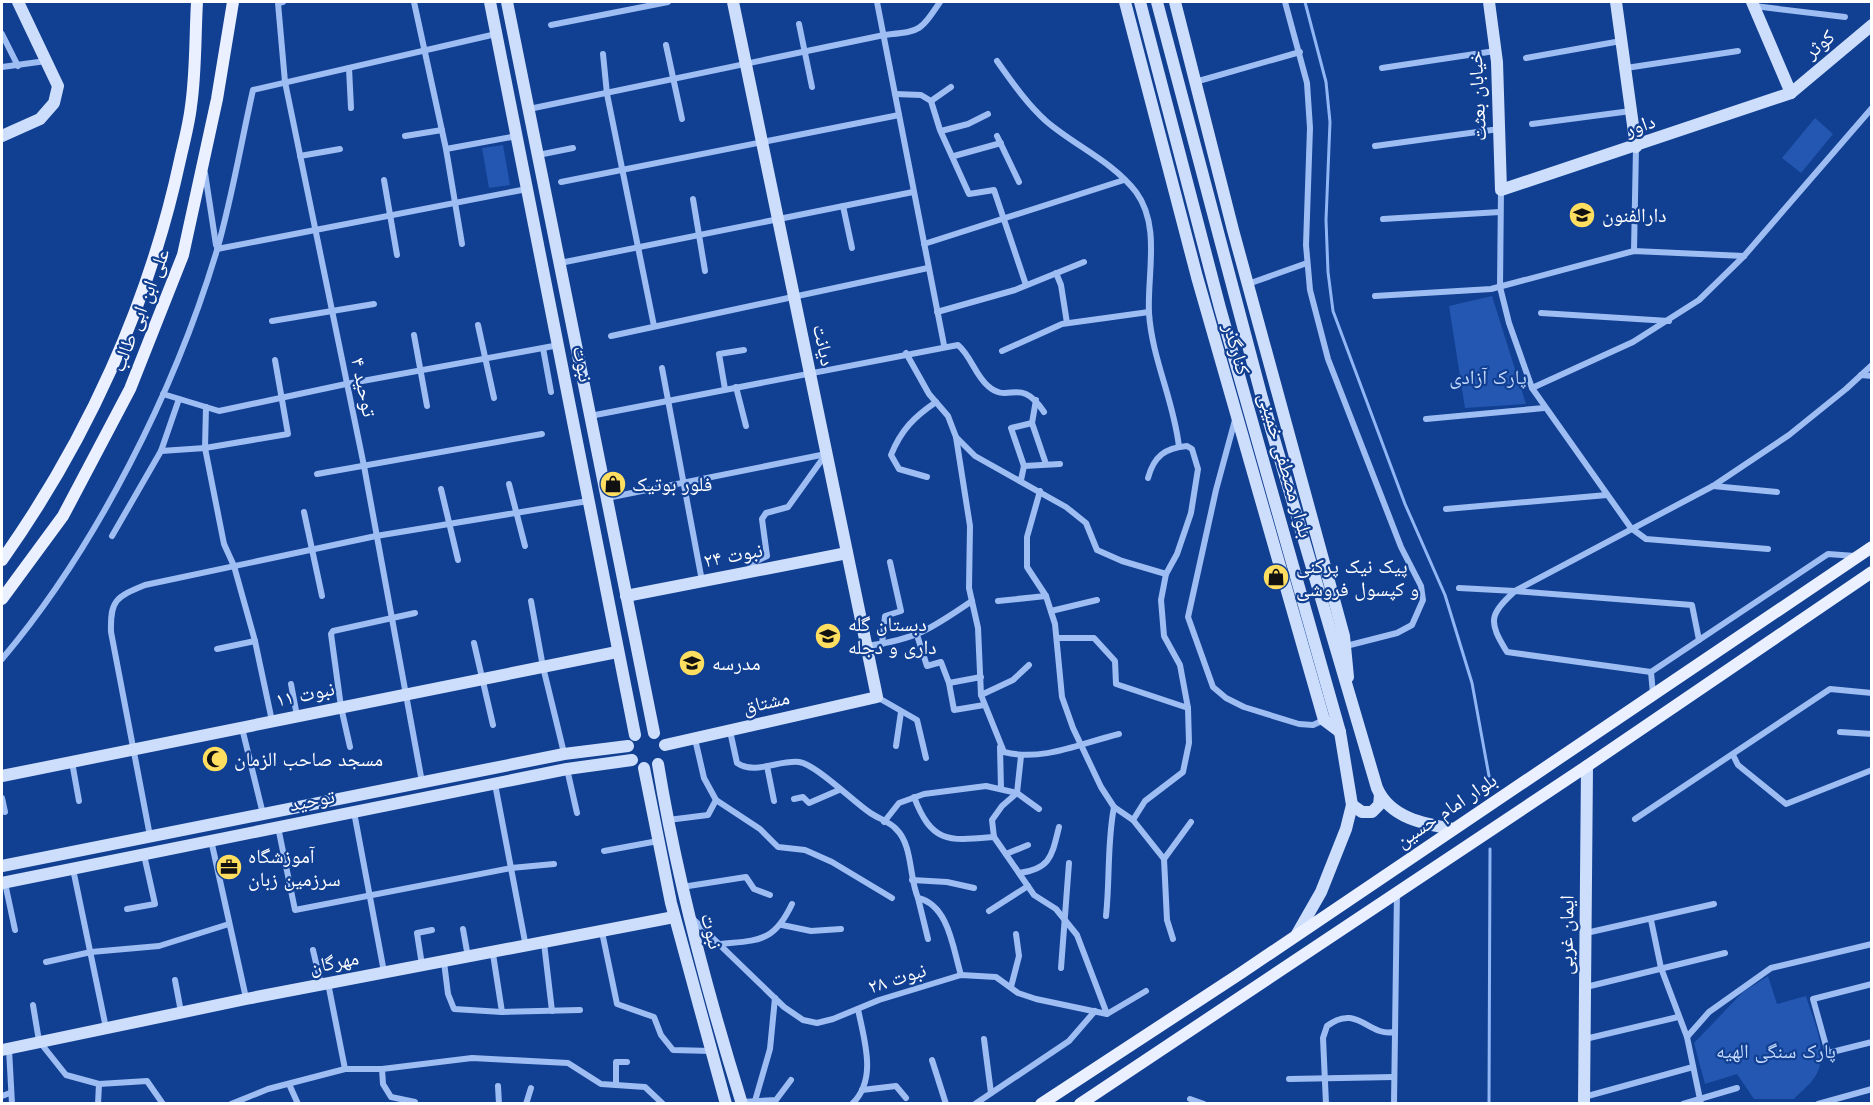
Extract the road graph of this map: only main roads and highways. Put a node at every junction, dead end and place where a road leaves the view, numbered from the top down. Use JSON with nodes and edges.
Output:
{"nodes":[{"id":1,"x":197,"y":2,"type":"edge"},
{"id":2,"x":233,"y":2,"type":"edge"},
{"id":3,"x":1872,"y":547,"type":"edge"},
{"id":4,"x":2,"y":560,"type":"edge"},
{"id":5,"x":1872,"y":572,"type":"edge"},
{"id":6,"x":2,"y":599,"type":"edge"},
{"id":7,"x":1041,"y":1104,"type":"edge"},
{"id":8,"x":1080,"y":1104,"type":"edge"}],
"edges":[{"from":1,"to":4,"type":"main road","name":"علی ابن ابی طالب"},
{"from":2,"to":6,"type":"main road","name":"علی ابن ابی طالب"},
{"from":3,"to":7,"type":"main road","name":"بلوار امام حسین"},
{"from":5,"to":8,"type":"main road","name":"بلوار امام حسین"}]}
